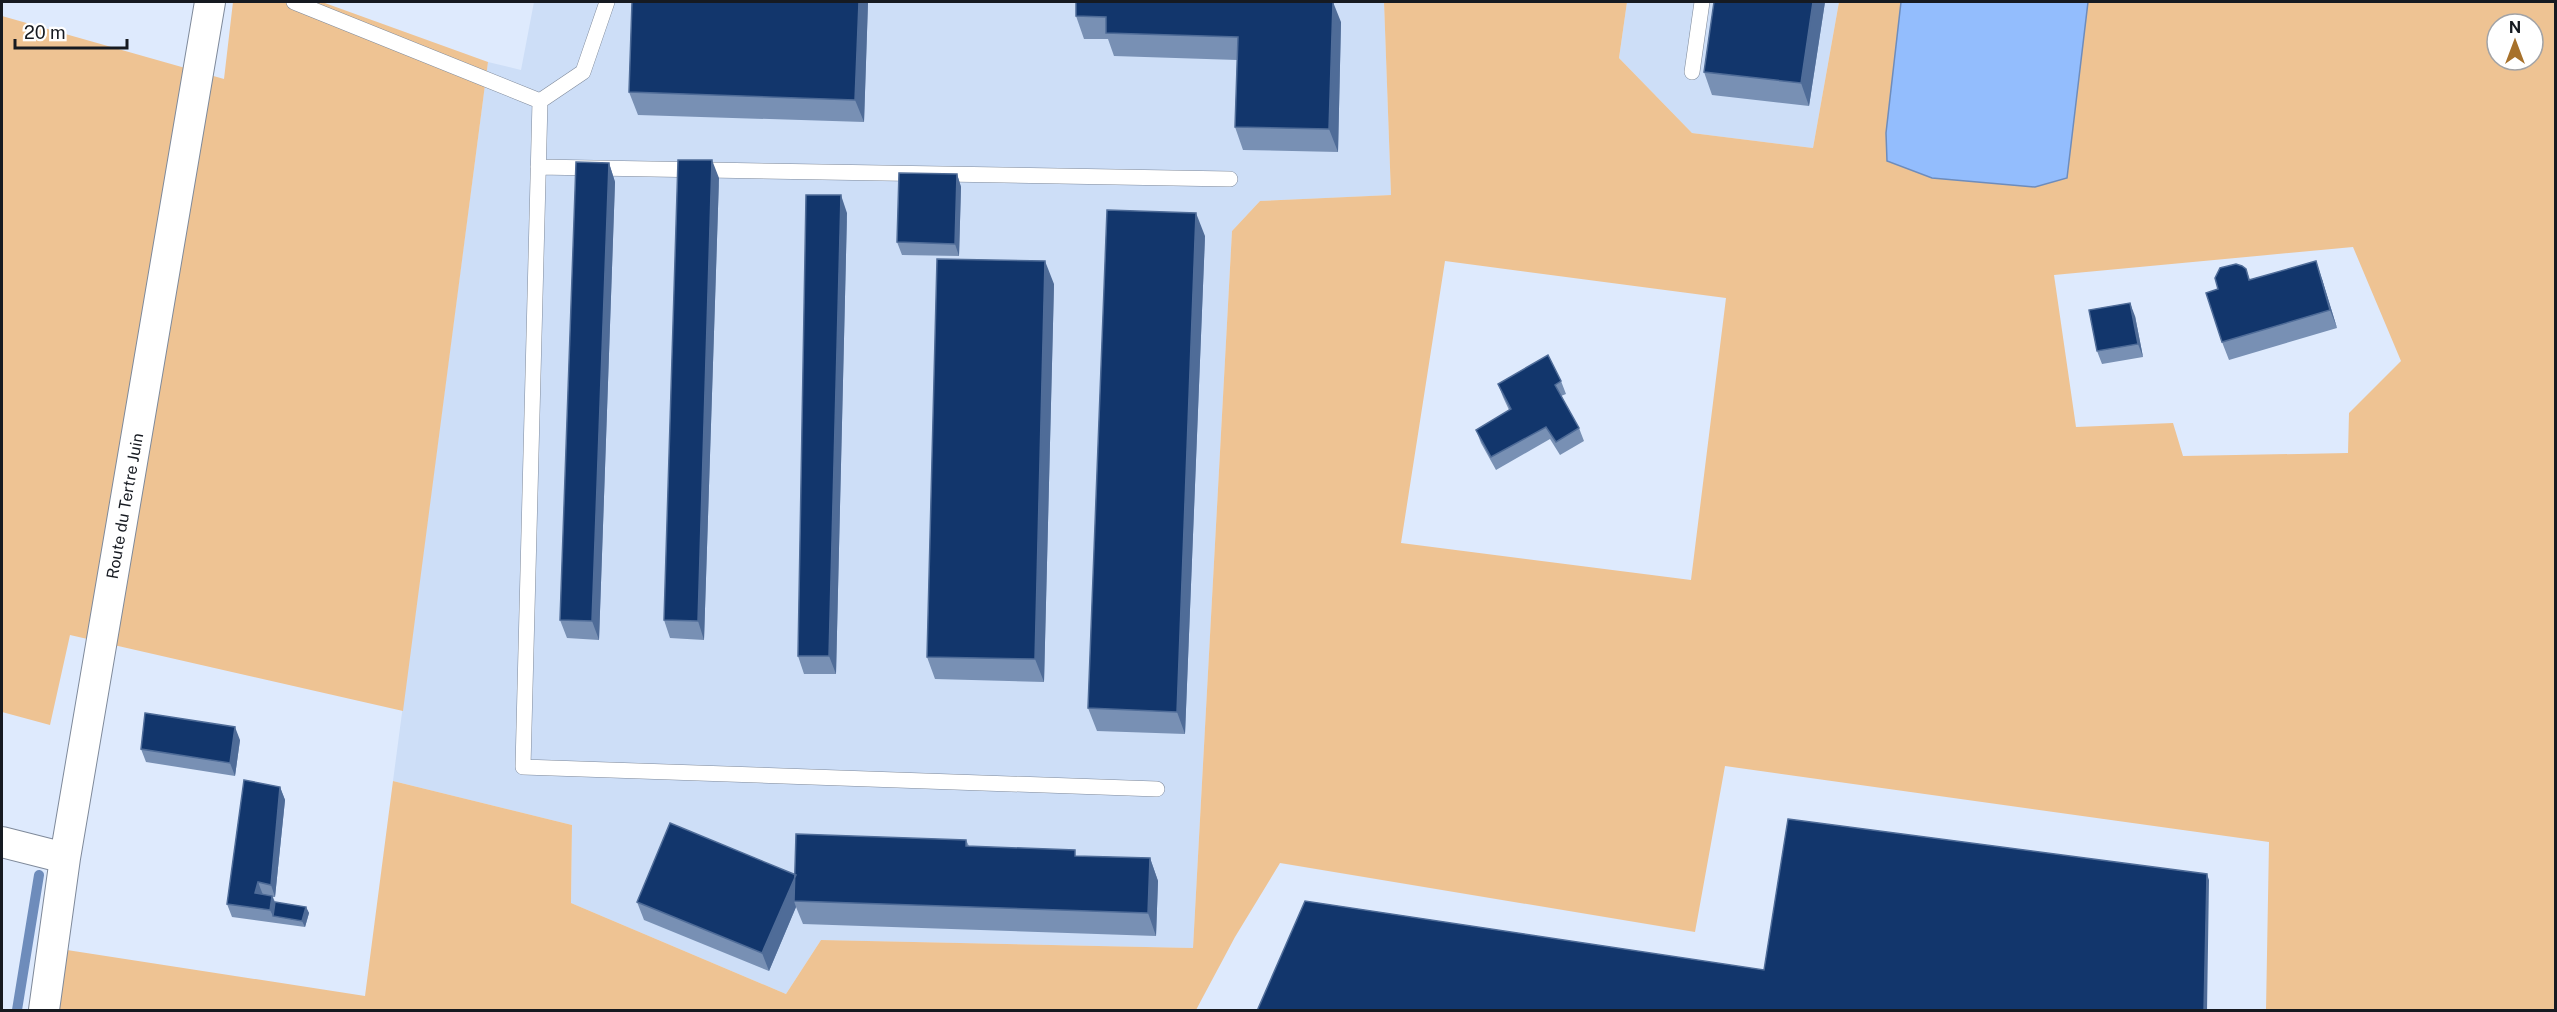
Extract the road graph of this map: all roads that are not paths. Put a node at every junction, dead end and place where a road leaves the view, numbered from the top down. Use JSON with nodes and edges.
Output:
{"nodes":[{"id":1,"x":210,"y":2,"type":"edge"},
{"id":2,"x":294,"y":2,"type":"edge"},
{"id":3,"x":607,"y":2,"type":"edge"},
{"id":4,"x":1702,"y":2,"type":"edge"},
{"id":5,"x":1692,"y":72,"type":"dead end"},
{"id":6,"x":540,"y":101,"type":"junction"},
{"id":7,"x":538,"y":167,"type":"junction"},
{"id":8,"x":1230,"y":179,"type":"dead end"},
{"id":9,"x":1157,"y":789,"type":"dead end"},
{"id":10,"x":2,"y":842,"type":"edge"},
{"id":11,"x":65,"y":858,"type":"junction"},
{"id":12,"x":44,"y":1011,"type":"edge"}],
"edges":[{"from":1,"to":11,"type":"street","name":"Route du Tertre Juin"},
{"from":2,"to":6,"type":"lane"},
{"from":3,"to":6,"type":"lane"},
{"from":4,"to":5,"type":"lane"},
{"from":6,"to":7,"type":"lane"},
{"from":7,"to":8,"type":"lane"},
{"from":7,"to":9,"type":"lane"},
{"from":10,"to":11,"type":"street"},
{"from":11,"to":12,"type":"street","name":"Route du Tertre Juin"}]}
